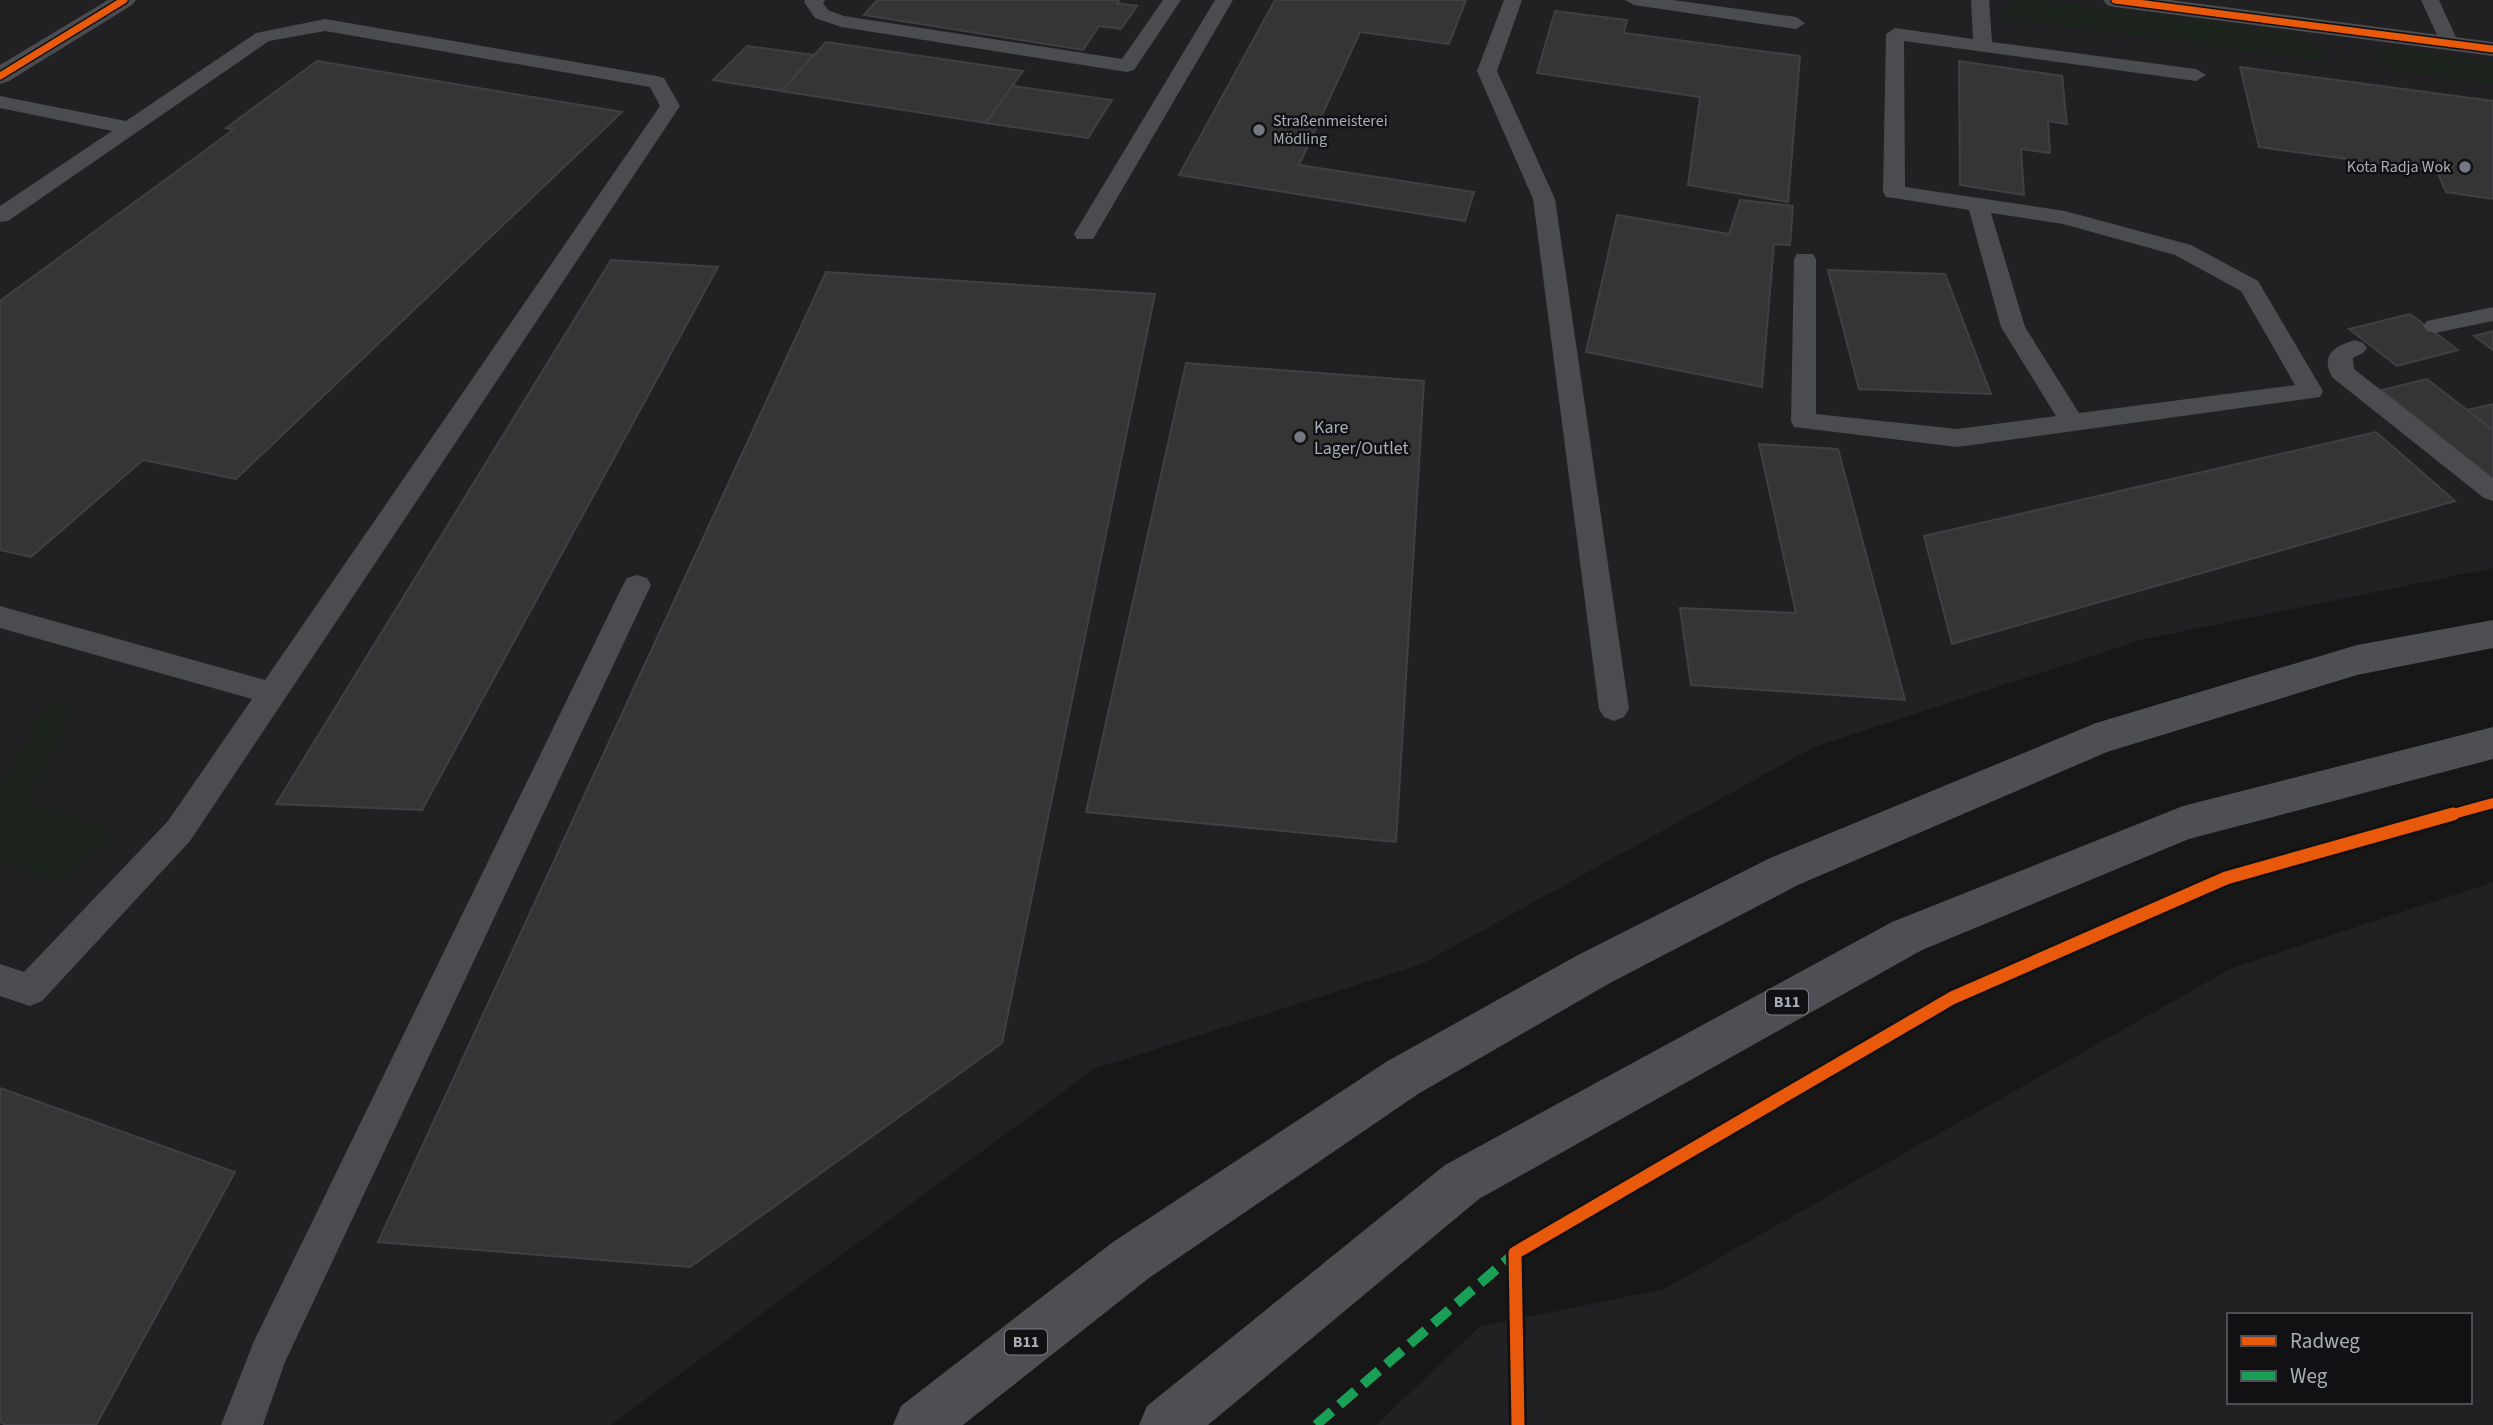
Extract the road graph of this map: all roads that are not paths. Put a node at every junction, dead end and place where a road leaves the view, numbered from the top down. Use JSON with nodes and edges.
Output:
{"nodes":[{"id":1,"x":124,"y":0,"type":"edge"},
{"id":2,"x":816,"y":0,"type":"edge"},
{"id":3,"x":1172,"y":0,"type":"edge"},
{"id":4,"x":1224,"y":0,"type":"edge"},
{"id":5,"x":1513,"y":0,"type":"edge"},
{"id":6,"x":1634,"y":0,"type":"edge"},
{"id":7,"x":1980,"y":0,"type":"edge"},
{"id":8,"x":2115,"y":0,"type":"edge"},
{"id":9,"x":2430,"y":0,"type":"edge"},
{"id":10,"x":1796,"y":23,"type":"dead end"},
{"id":11,"x":2450,"y":44,"type":"junction"},
{"id":12,"x":1983,"y":46,"type":"junction"},
{"id":13,"x":2493,"y":49,"type":"edge"},
{"id":14,"x":2196,"y":75,"type":"dead end"},
{"id":15,"x":0,"y":76,"type":"edge"},
{"id":16,"x":0,"y":102,"type":"edge"},
{"id":17,"x":128,"y":128,"type":"junction"},
{"id":18,"x":1978,"y":205,"type":"junction"},
{"id":19,"x":0,"y":216,"type":"edge"},
{"id":20,"x":1085,"y":234,"type":"dead end"},
{"id":21,"x":1805,"y":259,"type":"dead end"},
{"id":22,"x":2493,"y":314,"type":"edge"},
{"id":23,"x":2435,"y":326,"type":"dead end"},
{"id":24,"x":2355,"y":348,"type":"dead end"},
{"id":25,"x":2071,"y":422,"type":"junction"},
{"id":26,"x":2493,"y":492,"type":"edge"},
{"id":27,"x":637,"y":585,"type":"dead end"},
{"id":28,"x":0,"y":617,"type":"edge"},
{"id":29,"x":2493,"y":634,"type":"edge"},
{"id":30,"x":272,"y":693,"type":"junction"},
{"id":31,"x":1614,"y":709,"type":"dead end"},
{"id":32,"x":2493,"y":743,"type":"edge"},
{"id":33,"x":0,"y":980,"type":"edge"},
{"id":34,"x":242,"y":1425,"type":"edge"},
{"id":35,"x":920,"y":1425,"type":"edge"},
{"id":36,"x":1166,"y":1425,"type":"edge"}],
"edges":[{"from":1,"to":15,"type":"street"},
{"from":2,"to":3,"type":"lane"},
{"from":4,"to":20,"type":"lane"},
{"from":5,"to":31,"type":"lane"},
{"from":6,"to":10,"type":"lane"},
{"from":7,"to":12,"type":"lane"},
{"from":8,"to":11,"type":"street"},
{"from":9,"to":11,"type":"lane"},
{"from":11,"to":13,"type":"street"},
{"from":12,"to":14,"type":"lane"},
{"from":12,"to":18,"type":"lane"},
{"from":16,"to":17,"type":"lane"},
{"from":17,"to":19,"type":"lane"},
{"from":17,"to":30,"type":"lane"},
{"from":18,"to":25,"type":"lane"},
{"from":18,"to":25,"type":"lane"},
{"from":21,"to":25,"type":"lane"},
{"from":22,"to":23,"type":"lane"},
{"from":24,"to":26,"type":"lane"},
{"from":27,"to":34,"type":"lane"},
{"from":28,"to":30,"type":"lane"},
{"from":29,"to":35,"type":"main road","number":"B11"},
{"from":30,"to":33,"type":"lane"},
{"from":32,"to":36,"type":"main road","number":"B11"}]}
